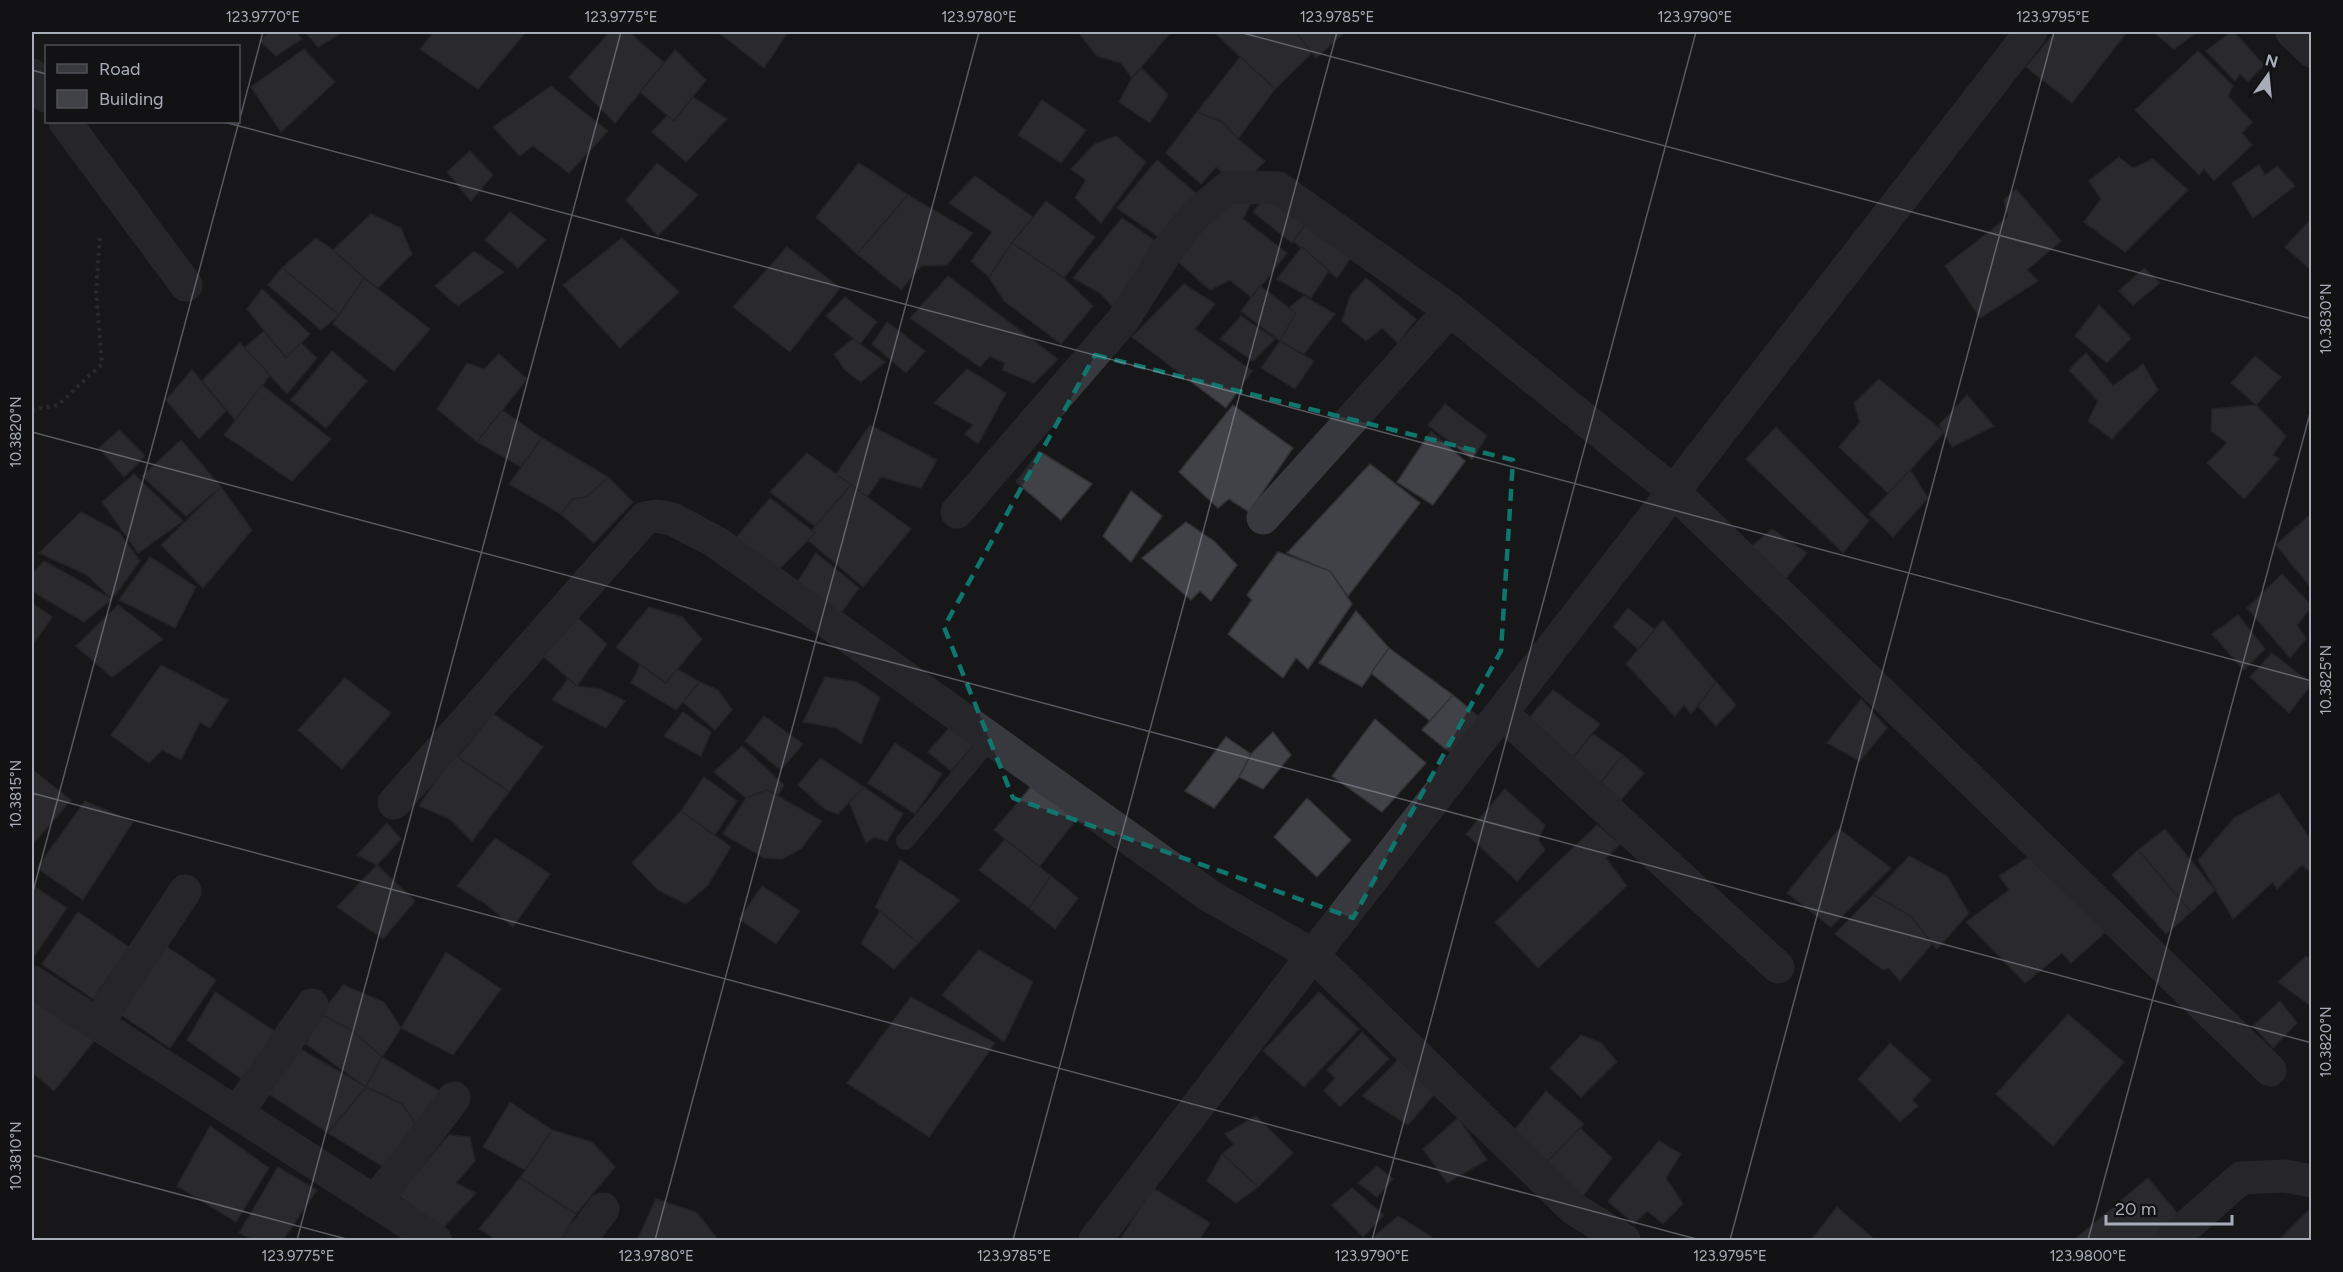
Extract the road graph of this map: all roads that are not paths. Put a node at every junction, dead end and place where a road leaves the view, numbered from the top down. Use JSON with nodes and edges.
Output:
{"nodes":[{"id":1,"x":2031,"y":32,"type":"edge"},
{"id":2,"x":2292,"y":32,"type":"edge"},
{"id":3,"x":2312,"y":51,"type":"edge"},
{"id":4,"x":32,"y":75,"type":"edge"},
{"id":5,"x":45,"y":94,"type":"edge"},
{"id":6,"x":66,"y":123,"type":"edge"},
{"id":7,"x":186,"y":285,"type":"dead end"},
{"id":8,"x":1450,"y":310,"type":"junction"},
{"id":9,"x":1673,"y":491,"type":"junction"},
{"id":10,"x":957,"y":513,"type":"dead end"},
{"id":11,"x":1263,"y":518,"type":"dead end"},
{"id":12,"x":1502,"y":713,"type":"junction"},
{"id":13,"x":992,"y":738,"type":"junction"},
{"id":14,"x":394,"y":803,"type":"dead end"},
{"id":15,"x":905,"y":841,"type":"dead end"},
{"id":16,"x":184,"y":891,"type":"dead end"},
{"id":17,"x":1313,"y":955,"type":"junction"},
{"id":18,"x":1778,"y":967,"type":"dead end"},
{"id":19,"x":32,"y":982,"type":"edge"},
{"id":20,"x":312,"y":1005,"type":"dead end"},
{"id":21,"x":97,"y":1024,"type":"junction"},
{"id":22,"x":2270,"y":1070,"type":"dead end"},
{"id":23,"x":454,"y":1098,"type":"dead end"},
{"id":24,"x":237,"y":1113,"type":"junction"},
{"id":25,"x":2312,"y":1181,"type":"edge"},
{"id":26,"x":375,"y":1202,"type":"junction"},
{"id":27,"x":603,"y":1209,"type":"dead end"},
{"id":28,"x":435,"y":1240,"type":"edge"},
{"id":29,"x":580,"y":1240,"type":"edge"},
{"id":30,"x":1095,"y":1240,"type":"edge"},
{"id":31,"x":1624,"y":1240,"type":"edge"},
{"id":32,"x":2171,"y":1240,"type":"edge"}],
"edges":[{"from":1,"to":9,"type":"street"},
{"from":2,"to":3,"type":"street"},
{"from":4,"to":5,"type":"street"},
{"from":6,"to":7,"type":"street"},
{"from":8,"to":9,"type":"street"},
{"from":8,"to":10,"type":"street"},
{"from":8,"to":11,"type":"street"},
{"from":9,"to":12,"type":"street"},
{"from":9,"to":22,"type":"street"},
{"from":12,"to":17,"type":"street"},
{"from":12,"to":18,"type":"street"},
{"from":13,"to":14,"type":"street"},
{"from":13,"to":15,"type":"lane"},
{"from":13,"to":17,"type":"street"},
{"from":16,"to":21,"type":"street"},
{"from":17,"to":30,"type":"street"},
{"from":17,"to":31,"type":"street"},
{"from":19,"to":21,"type":"street"},
{"from":20,"to":24,"type":"street"},
{"from":21,"to":24,"type":"street"},
{"from":23,"to":26,"type":"street"},
{"from":24,"to":26,"type":"street"},
{"from":25,"to":32,"type":"street"},
{"from":26,"to":28,"type":"street"},
{"from":27,"to":29,"type":"street"}]}
